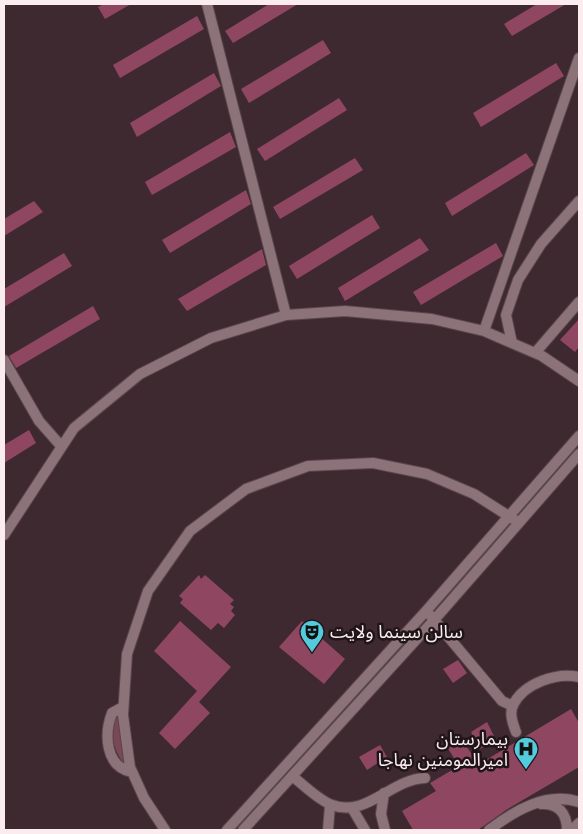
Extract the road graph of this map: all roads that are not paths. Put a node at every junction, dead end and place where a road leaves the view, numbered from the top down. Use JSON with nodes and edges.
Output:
{"nodes":[{"id":1,"x":207,"y":4,"type":"edge"},
{"id":2,"x":579,"y":58,"type":"edge"},
{"id":3,"x":579,"y":201,"type":"edge"},
{"id":4,"x":579,"y":302,"type":"edge"},
{"id":5,"x":286,"y":315,"type":"junction"},
{"id":6,"x":484,"y":331,"type":"junction"},
{"id":7,"x":512,"y":343,"type":"junction"},
{"id":8,"x":535,"y":353,"type":"junction"},
{"id":9,"x":4,"y":360,"type":"edge"},
{"id":10,"x":579,"y":382,"type":"edge"},
{"id":11,"x":579,"y":436,"type":"edge"},
{"id":12,"x":62,"y":446,"type":"junction"},
{"id":13,"x":579,"y":454,"type":"edge"},
{"id":14,"x":509,"y":515,"type":"junction"},
{"id":15,"x":518,"y":522,"type":"junction"},
{"id":16,"x":4,"y":535,"type":"edge"},
{"id":17,"x":426,"y":611,"type":"junction"},
{"id":18,"x":435,"y":619,"type":"junction"},
{"id":19,"x":579,"y":676,"type":"edge"},
{"id":20,"x":513,"y":706,"type":"junction"},
{"id":21,"x":123,"y":707,"type":"junction"},
{"id":22,"x":516,"y":732,"type":"dead end"},
{"id":23,"x":132,"y":772,"type":"junction"},
{"id":24,"x":292,"y":776,"type":"junction"},
{"id":25,"x":425,"y":778,"type":"dead end"},
{"id":26,"x":384,"y":793,"type":"junction"},
{"id":27,"x":579,"y":802,"type":"edge"},
{"id":28,"x":532,"y":804,"type":"junction"},
{"id":29,"x":330,"y":805,"type":"junction"},
{"id":30,"x":352,"y":808,"type":"junction"},
{"id":31,"x":579,"y":823,"type":"edge"},
{"id":32,"x":165,"y":830,"type":"edge"},
{"id":33,"x":227,"y":830,"type":"edge"},
{"id":34,"x":243,"y":830,"type":"edge"},
{"id":35,"x":328,"y":830,"type":"edge"},
{"id":36,"x":365,"y":830,"type":"edge"},
{"id":37,"x":385,"y":830,"type":"edge"},
{"id":38,"x":489,"y":830,"type":"edge"},
{"id":39,"x":567,"y":830,"type":"edge"},
{"id":40,"x":572,"y":830,"type":"edge"}],
"edges":[{"from":1,"to":5,"type":"street"},
{"from":2,"to":6,"type":"street"},
{"from":3,"to":7,"type":"street"},
{"from":4,"to":8,"type":"street"},
{"from":5,"to":6,"type":"street"},
{"from":5,"to":12,"type":"street"},
{"from":6,"to":7,"type":"street"},
{"from":7,"to":8,"type":"street"},
{"from":8,"to":10,"type":"street"},
{"from":9,"to":12,"type":"street"},
{"from":11,"to":14,"type":"street"},
{"from":12,"to":16,"type":"street"},
{"from":13,"to":15,"type":"street"},
{"from":14,"to":15,"type":"street"},
{"from":14,"to":17,"type":"street"},
{"from":14,"to":21,"type":"street"},
{"from":15,"to":18,"type":"street"},
{"from":17,"to":18,"type":"street"},
{"from":17,"to":33,"type":"street"},
{"from":18,"to":20,"type":"street"},
{"from":18,"to":24,"type":"street"},
{"from":19,"to":20,"type":"street"},
{"from":20,"to":22,"type":"street"},
{"from":21,"to":23,"type":"street"},
{"from":21,"to":23,"type":"street"},
{"from":23,"to":32,"type":"street"},
{"from":24,"to":29,"type":"street"},
{"from":24,"to":34,"type":"street"},
{"from":25,"to":26,"type":"street"},
{"from":26,"to":30,"type":"street"},
{"from":26,"to":37,"type":"street"},
{"from":27,"to":28,"type":"street"},
{"from":28,"to":38,"type":"street"},
{"from":28,"to":39,"type":"street"},
{"from":29,"to":30,"type":"street"},
{"from":29,"to":35,"type":"street"},
{"from":30,"to":36,"type":"street"},
{"from":31,"to":40,"type":"street"}]}
